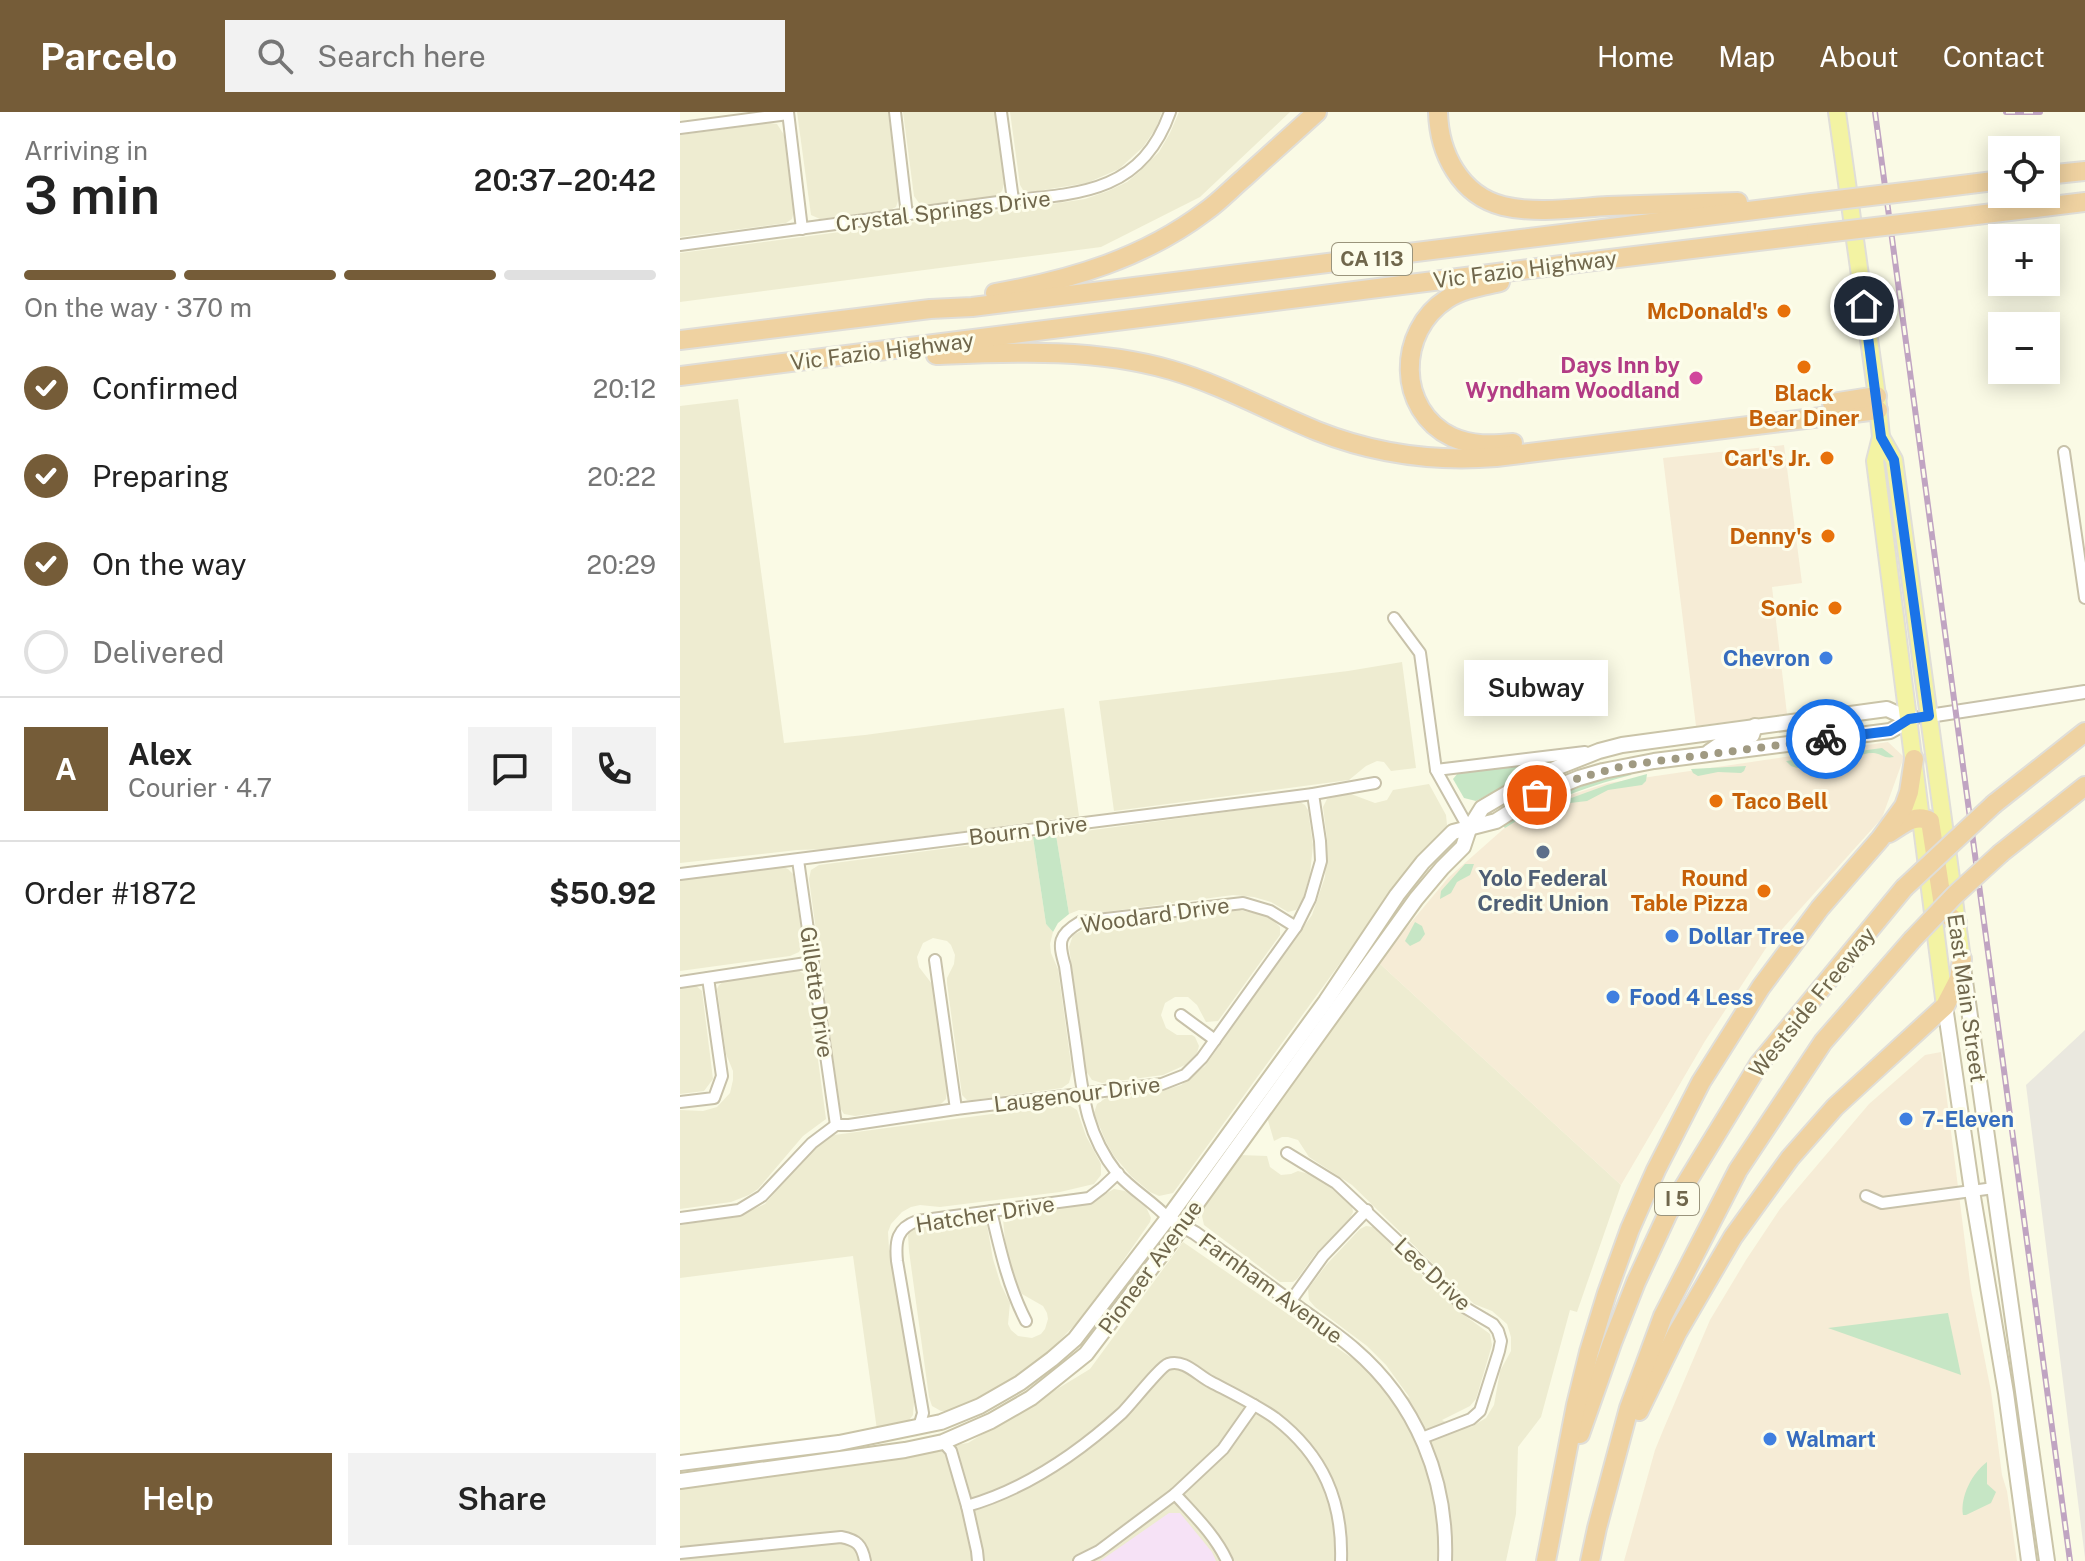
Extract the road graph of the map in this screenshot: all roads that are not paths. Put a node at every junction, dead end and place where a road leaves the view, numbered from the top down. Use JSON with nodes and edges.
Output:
{"nodes":[{"id":1,"x":895,"y":112,"type":"edge"},
{"id":2,"x":1001,"y":112,"type":"edge"},
{"id":3,"x":1170,"y":112,"type":"edge"},
{"id":4,"x":1317,"y":112,"type":"edge"},
{"id":5,"x":1438,"y":112,"type":"edge"},
{"id":6,"x":1837,"y":112,"type":"edge"},
{"id":7,"x":788,"y":113,"type":"edge"},
{"id":8,"x":680,"y":128,"type":"edge"},
{"id":9,"x":2085,"y":171,"type":"edge"},
{"id":10,"x":2060,"y":174,"type":"edge"},
{"id":11,"x":1988,"y":182,"type":"edge"},
{"id":12,"x":1013,"y":200,"type":"junction"},
{"id":13,"x":2085,"y":202,"type":"edge"},
{"id":14,"x":1812,"y":203,"type":"junction"},
{"id":15,"x":907,"y":215,"type":"junction"},
{"id":16,"x":802,"y":229,"type":"junction"},
{"id":17,"x":680,"y":245,"type":"edge"},
{"id":18,"x":1577,"y":263,"type":"junction"},
{"id":19,"x":930,"y":309,"type":"junction"},
{"id":20,"x":680,"y":340,"type":"edge"},
{"id":21,"x":845,"y":355,"type":"junction"},
{"id":22,"x":680,"y":376,"type":"edge"},
{"id":23,"x":1877,"y":403,"type":"junction"},
{"id":24,"x":1881,"y":437,"type":"junction"},
{"id":25,"x":2064,"y":452,"type":"dead end"},
{"id":26,"x":1881,"y":503,"type":"junction"},
{"id":27,"x":1907,"y":557,"type":"junction"},
{"id":28,"x":2085,"y":598,"type":"edge"},
{"id":29,"x":1394,"y":618,"type":"dead end"},
{"id":30,"x":2085,"y":692,"type":"edge"},
{"id":31,"x":1929,"y":716,"type":"junction"},
{"id":32,"x":1909,"y":719,"type":"junction"},
{"id":33,"x":1755,"y":726,"type":"junction"},
{"id":34,"x":1720,"y":731,"type":"junction"},
{"id":35,"x":2085,"y":732,"type":"edge"},
{"id":36,"x":1599,"y":751,"type":"junction"},
{"id":37,"x":1705,"y":755,"type":"junction"},
{"id":38,"x":1674,"y":758,"type":"junction"},
{"id":39,"x":1914,"y":759,"type":"junction"},
{"id":40,"x":1436,"y":770,"type":"junction"},
{"id":41,"x":1375,"y":783,"type":"dead end"},
{"id":42,"x":2085,"y":786,"type":"edge"},
{"id":43,"x":1313,"y":794,"type":"junction"},
{"id":44,"x":1921,"y":817,"type":"junction"},
{"id":45,"x":1469,"y":829,"type":"junction"},
{"id":46,"x":1880,"y":839,"type":"junction"},
{"id":47,"x":798,"y":860,"type":"junction"},
{"id":48,"x":680,"y":874,"type":"edge"},
{"id":49,"x":1383,"y":917,"type":"junction"},
{"id":50,"x":1957,"y":923,"type":"junction"},
{"id":51,"x":1296,"y":927,"type":"junction"},
{"id":52,"x":1061,"y":938,"type":"joint"},
{"id":53,"x":1962,"y":959,"type":"junction"},
{"id":54,"x":935,"y":960,"type":"dead end"},
{"id":55,"x":813,"y":962,"type":"junction"},
{"id":56,"x":708,"y":978,"type":"junction"},
{"id":57,"x":680,"y":982,"type":"edge"},
{"id":58,"x":1342,"y":1003,"type":"junction"},
{"id":59,"x":1945,"y":1006,"type":"junction"},
{"id":60,"x":1181,"y":1015,"type":"dead end"},
{"id":61,"x":1215,"y":1040,"type":"junction"},
{"id":62,"x":1083,"y":1094,"type":"junction"},
{"id":63,"x":680,"y":1102,"type":"edge"},
{"id":64,"x":956,"y":1109,"type":"junction"},
{"id":65,"x":836,"y":1125,"type":"junction"},
{"id":66,"x":1287,"y":1153,"type":"dead end"},
{"id":67,"x":1118,"y":1173,"type":"junction"},
{"id":68,"x":1994,"y":1188,"type":"junction"},
{"id":69,"x":1972,"y":1191,"type":"junction"},
{"id":70,"x":1866,"y":1196,"type":"dead end"},
{"id":71,"x":1367,"y":1210,"type":"junction"},
{"id":72,"x":991,"y":1211,"type":"junction"},
{"id":73,"x":680,"y":1218,"type":"edge"},
{"id":74,"x":1168,"y":1218,"type":"junction"},
{"id":75,"x":1183,"y":1226,"type":"junction"},
{"id":76,"x":1290,"y":1302,"type":"junction"},
{"id":77,"x":1026,"y":1321,"type":"dead end"},
{"id":78,"x":1254,"y":1405,"type":"junction"},
{"id":79,"x":919,"y":1427,"type":"junction"},
{"id":80,"x":1422,"y":1438,"type":"junction"},
{"id":81,"x":943,"y":1442,"type":"junction"},
{"id":82,"x":680,"y":1463,"type":"edge"},
{"id":83,"x":1612,"y":1468,"type":"junction"},
{"id":84,"x":680,"y":1481,"type":"edge"},
{"id":85,"x":1175,"y":1494,"type":"junction"},
{"id":86,"x":967,"y":1506,"type":"junction"},
{"id":87,"x":680,"y":1553,"type":"edge"},
{"id":88,"x":865,"y":1561,"type":"edge"},
{"id":89,"x":978,"y":1561,"type":"edge"},
{"id":90,"x":1079,"y":1561,"type":"edge"},
{"id":91,"x":1227,"y":1561,"type":"edge"},
{"id":92,"x":1341,"y":1561,"type":"edge"},
{"id":93,"x":1445,"y":1561,"type":"edge"},
{"id":94,"x":1546,"y":1561,"type":"edge"},
{"id":95,"x":1590,"y":1561,"type":"edge"},
{"id":96,"x":2029,"y":1561,"type":"edge"},
{"id":97,"x":2047,"y":1561,"type":"edge"}],
"edges":[{"from":1,"to":15,"type":"street"},
{"from":2,"to":12,"type":"street"},
{"from":3,"to":12,"type":"street","name":"Crystal Springs Drive"},
{"from":4,"to":19,"type":"highway"},
{"from":5,"to":14,"type":"highway"},
{"from":6,"to":23,"type":"main road","name":"East Main Street"},
{"from":7,"to":8,"type":"street"},
{"from":7,"to":16,"type":"street"},
{"from":9,"to":10,"type":"highway"},
{"from":11,"to":14,"type":"highway","name":"Vic Fazio Highway","number":"CA 113","bridge":true},
{"from":12,"to":15,"type":"street","name":"Crystal Springs Drive"},
{"from":13,"to":18,"type":"highway","name":"Vic Fazio Highway","number":"CA 113","bridge":true},
{"from":14,"to":19,"type":"highway","name":"Vic Fazio Highway","number":"CA 113"},
{"from":15,"to":16,"type":"street","name":"Crystal Springs Drive"},
{"from":16,"to":17,"type":"street","name":"Crystal Springs Drive"},
{"from":18,"to":21,"type":"highway","name":"Vic Fazio Highway","number":"CA 113"},
{"from":18,"to":23,"type":"highway"},
{"from":19,"to":20,"type":"highway","name":"Vic Fazio Highway","number":"CA 113"},
{"from":21,"to":22,"type":"highway","name":"Vic Fazio Highway","number":"CA 113"},
{"from":21,"to":23,"type":"highway"},
{"from":23,"to":24,"type":"main road","name":"East Main Street"},
{"from":24,"to":26,"type":"main road","name":"East Main Street"},
{"from":24,"to":27,"type":"main road","name":"East Main Street"},
{"from":25,"to":28,"type":"street"},
{"from":26,"to":27,"type":"main road"},
{"from":26,"to":32,"type":"main road","name":"East Main Street"},
{"from":27,"to":31,"type":"main road","name":"East Main Street"},
{"from":29,"to":40,"type":"street"},
{"from":30,"to":31,"type":"street","name":"Pioneer Avenue"},
{"from":31,"to":32,"type":"main road","name":"Pioneer Avenue"},
{"from":31,"to":50,"type":"main road","name":"East Main Street"},
{"from":32,"to":33,"type":"main road","name":"Pioneer Avenue"},
{"from":32,"to":37,"type":"main road","name":"Pioneer Avenue"},
{"from":32,"to":39,"type":"main road","name":"East Main Street"},
{"from":33,"to":34,"type":"main road","name":"Pioneer Avenue"},
{"from":33,"to":37,"type":"main road"},
{"from":34,"to":36,"type":"main road","name":"Pioneer Avenue"},
{"from":34,"to":38,"type":"main road"},
{"from":35,"to":94,"type":"highway","name":"Westside Freeway","number":"I 5","bridge":true},
{"from":36,"to":40,"type":"street"},
{"from":36,"to":45,"type":"main road","name":"Pioneer Avenue"},
{"from":37,"to":38,"type":"main road","name":"Pioneer Avenue"},
{"from":38,"to":45,"type":"main road","name":"Pioneer Avenue"},
{"from":39,"to":44,"type":"main road","name":"East Main Street"},
{"from":39,"to":46,"type":"highway"},
{"from":40,"to":45,"type":"street"},
{"from":41,"to":43,"type":"street","name":"Bourn Drive"},
{"from":42,"to":83,"type":"highway","name":"Westside Freeway","number":"I 5","bridge":true},
{"from":43,"to":47,"type":"street","name":"Bourn Drive"},
{"from":43,"to":51,"type":"street","name":"Laugenour Drive"},
{"from":44,"to":46,"type":"highway"},
{"from":44,"to":50,"type":"highway"},
{"from":44,"to":59,"type":"main road","name":"East Main Street"},
{"from":45,"to":49,"type":"main road","name":"Pioneer Avenue"},
{"from":45,"to":58,"type":"main road","name":"Pioneer Avenue"},
{"from":46,"to":94,"type":"highway"},
{"from":47,"to":48,"type":"street","name":"Bourn Drive"},
{"from":47,"to":55,"type":"street","name":"Gillette Drive"},
{"from":49,"to":58,"type":"main road"},
{"from":49,"to":74,"type":"main road","name":"Pioneer Avenue"},
{"from":50,"to":53,"type":"main road","name":"East Main Street"},
{"from":51,"to":52,"type":"street","name":"Woodard Drive"},
{"from":51,"to":61,"type":"street","name":"Laugenour Drive"},
{"from":52,"to":62,"type":"street","name":"Farnham Avenue"},
{"from":53,"to":59,"type":"highway"},
{"from":53,"to":68,"type":"main road","name":"East Main Street"},
{"from":54,"to":64,"type":"street"},
{"from":55,"to":56,"type":"street"},
{"from":55,"to":65,"type":"street","name":"Gillette Drive"},
{"from":56,"to":57,"type":"street"},
{"from":56,"to":63,"type":"street"},
{"from":58,"to":75,"type":"main road","name":"Pioneer Avenue"},
{"from":59,"to":69,"type":"main road","name":"East Main Street"},
{"from":59,"to":83,"type":"highway"},
{"from":60,"to":61,"type":"street"},
{"from":61,"to":62,"type":"street","name":"Laugenour Drive"},
{"from":62,"to":64,"type":"street","name":"Laugenour Drive"},
{"from":62,"to":67,"type":"street","name":"Farnham Avenue"},
{"from":64,"to":65,"type":"street","name":"Laugenour Drive"},
{"from":65,"to":73,"type":"street"},
{"from":66,"to":71,"type":"street","name":"Lee Drive"},
{"from":67,"to":72,"type":"street","name":"Hatcher Drive"},
{"from":67,"to":74,"type":"street","name":"Farnham Avenue"},
{"from":68,"to":69,"type":"street"},
{"from":68,"to":97,"type":"main road","name":"East Main Street"},
{"from":69,"to":70,"type":"street"},
{"from":69,"to":96,"type":"main road","name":"East Main Street"},
{"from":71,"to":76,"type":"street"},
{"from":71,"to":80,"type":"street","name":"Lee Drive"},
{"from":72,"to":77,"type":"street"},
{"from":72,"to":79,"type":"street","name":"Hatcher Drive"},
{"from":74,"to":75,"type":"street","name":"Farnham Avenue"},
{"from":74,"to":79,"type":"main road","name":"Pioneer Avenue"},
{"from":75,"to":76,"type":"street","name":"Farnham Avenue"},
{"from":75,"to":81,"type":"main road","name":"Pioneer Avenue"},
{"from":76,"to":80,"type":"street","name":"Farnham Avenue"},
{"from":78,"to":85,"type":"street"},
{"from":78,"to":86,"type":"street"},
{"from":78,"to":92,"type":"street"},
{"from":79,"to":82,"type":"main road","name":"Pioneer Avenue"},
{"from":80,"to":93,"type":"street","name":"Farnham Avenue"},
{"from":81,"to":84,"type":"main road","name":"Pioneer Avenue"},
{"from":81,"to":86,"type":"street"},
{"from":83,"to":95,"type":"highway","name":"Westside Freeway","number":"I 5"},
{"from":85,"to":90,"type":"street"},
{"from":85,"to":91,"type":"street"},
{"from":86,"to":89,"type":"street"},
{"from":87,"to":88,"type":"street"}]}
